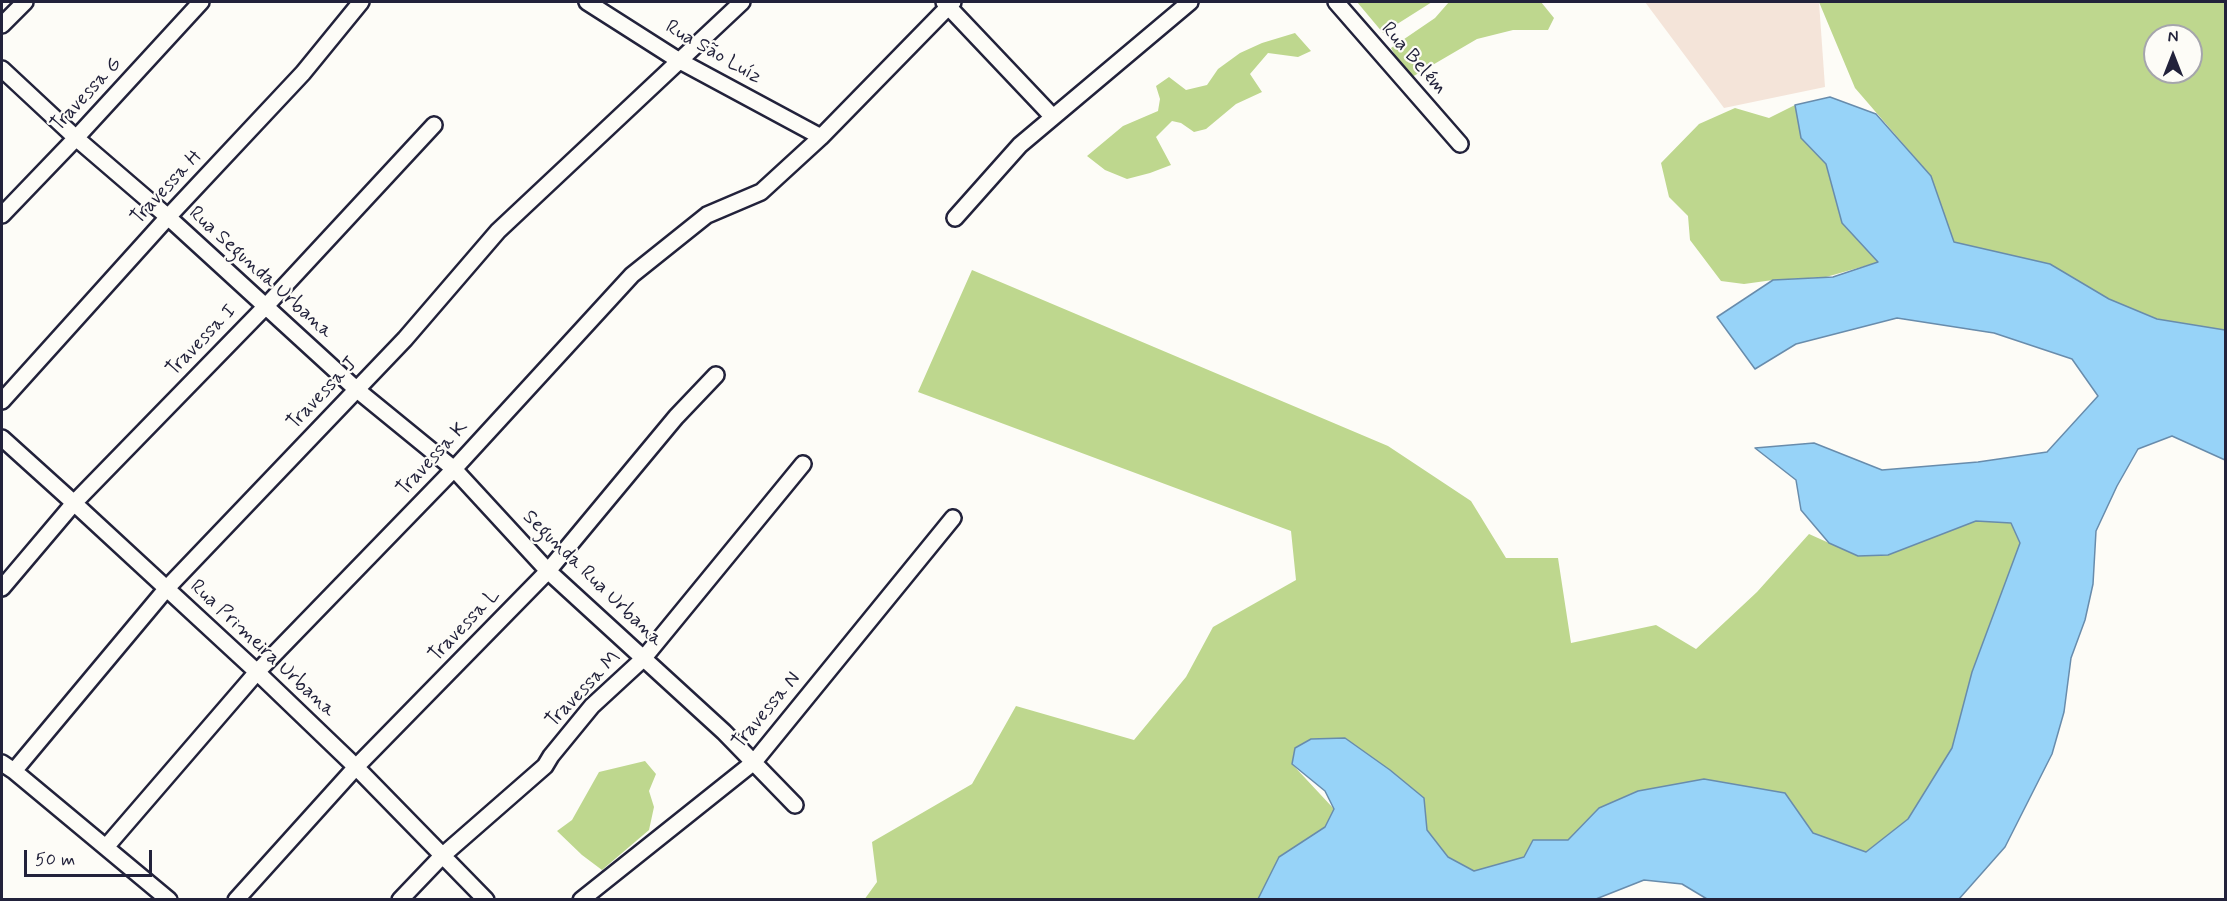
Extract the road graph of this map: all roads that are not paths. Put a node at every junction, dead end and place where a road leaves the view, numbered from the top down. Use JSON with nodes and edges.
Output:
{"nodes":[{"id":1,"x":25,"y":2,"type":"edge"},
{"id":2,"x":201,"y":2,"type":"edge"},
{"id":3,"x":361,"y":2,"type":"edge"},
{"id":4,"x":587,"y":2,"type":"edge"},
{"id":5,"x":742,"y":2,"type":"edge"},
{"id":6,"x":1190,"y":2,"type":"edge"},
{"id":7,"x":1336,"y":2,"type":"edge"},
{"id":8,"x":948,"y":3,"type":"edge"},
{"id":9,"x":2,"y":25,"type":"edge"},
{"id":10,"x":678,"y":60,"type":"junction"},
{"id":11,"x":2,"y":69,"type":"edge"},
{"id":12,"x":1052,"y":116,"type":"junction"},
{"id":13,"x":434,"y":125,"type":"dead end"},
{"id":14,"x":821,"y":137,"type":"junction"},
{"id":15,"x":76,"y":138,"type":"junction"},
{"id":16,"x":1460,"y":144,"type":"dead end"},
{"id":17,"x":2,"y":215,"type":"edge"},
{"id":18,"x":168,"y":217,"type":"junction"},
{"id":19,"x":955,"y":218,"type":"dead end"},
{"id":20,"x":266,"y":306,"type":"junction"},
{"id":21,"x":717,"y":375,"type":"dead end"},
{"id":22,"x":356,"y":389,"type":"junction"},
{"id":23,"x":2,"y":401,"type":"edge"},
{"id":24,"x":2,"y":438,"type":"edge"},
{"id":25,"x":803,"y":464,"type":"dead end"},
{"id":26,"x":454,"y":469,"type":"junction"},
{"id":27,"x":74,"y":502,"type":"junction"},
{"id":28,"x":953,"y":518,"type":"dead end"},
{"id":29,"x":548,"y":571,"type":"junction"},
{"id":30,"x":2,"y":588,"type":"edge"},
{"id":31,"x":167,"y":588,"type":"junction"},
{"id":32,"x":643,"y":659,"type":"junction"},
{"id":33,"x":257,"y":672,"type":"junction"},
{"id":34,"x":754,"y":762,"type":"junction"},
{"id":35,"x":8,"y":767,"type":"edge"},
{"id":36,"x":356,"y":767,"type":"junction"},
{"id":37,"x":795,"y":805,"type":"dead end"},
{"id":38,"x":106,"y":847,"type":"junction"},
{"id":39,"x":442,"y":856,"type":"junction"},
{"id":40,"x":169,"y":900,"type":"edge"},
{"id":41,"x":236,"y":900,"type":"edge"},
{"id":42,"x":400,"y":900,"type":"edge"},
{"id":43,"x":486,"y":900,"type":"edge"},
{"id":44,"x":581,"y":900,"type":"edge"}],
"edges":[{"from":1,"to":9,"type":"street"},
{"from":2,"to":15,"type":"street","name":"Travessa G"},
{"from":3,"to":18,"type":"street","name":"Travessa H"},
{"from":4,"to":10,"type":"street","name":"Rua São Luíz"},
{"from":5,"to":10,"type":"street","name":"Travessa J"},
{"from":6,"to":12,"type":"street"},
{"from":7,"to":16,"type":"street","name":"Rua Belém"},
{"from":8,"to":12,"type":"street"},
{"from":8,"to":14,"type":"street","name":"Travessa K"},
{"from":10,"to":14,"type":"street","name":"Rua São Luíz"},
{"from":10,"to":22,"type":"street","name":"Travessa J"},
{"from":11,"to":15,"type":"street","name":"Rua Segunda Urbana"},
{"from":12,"to":19,"type":"street"},
{"from":13,"to":20,"type":"street","name":"Travessa I"},
{"from":14,"to":26,"type":"street","name":"Travessa K"},
{"from":15,"to":17,"type":"street","name":"Travessa G"},
{"from":15,"to":18,"type":"street","name":"Rua Segunda Urbana"},
{"from":18,"to":20,"type":"street","name":"Rua Segunda Urbana"},
{"from":18,"to":23,"type":"street","name":"Travessa H"},
{"from":20,"to":22,"type":"street","name":"Rua Segunda Urbana"},
{"from":20,"to":27,"type":"street","name":"Travessa I"},
{"from":21,"to":29,"type":"street","name":"Travessa L"},
{"from":22,"to":26,"type":"street","name":"Segunda Rua Urbana"},
{"from":22,"to":31,"type":"street","name":"Travessa J"},
{"from":24,"to":27,"type":"street","name":"Rua Primeira Urbana"},
{"from":25,"to":32,"type":"street","name":"Travessa M"},
{"from":26,"to":29,"type":"street","name":"Segunda Rua Urbana"},
{"from":26,"to":33,"type":"street","name":"Travessa K"},
{"from":27,"to":30,"type":"street","name":"Travessa I"},
{"from":27,"to":31,"type":"street","name":"Rua Primeira Urbana"},
{"from":28,"to":34,"type":"street","name":"Travessa N"},
{"from":29,"to":32,"type":"street","name":"Segunda Rua Urbana"},
{"from":29,"to":36,"type":"street","name":"Travessa L"},
{"from":31,"to":33,"type":"street","name":"Rua Primeira Urbana"},
{"from":31,"to":35,"type":"street","name":"Travessa J"},
{"from":32,"to":34,"type":"street","name":"Segunda Rua Urbana"},
{"from":32,"to":39,"type":"street","name":"Travessa M"},
{"from":33,"to":36,"type":"street","name":"Rua Primeira Urbana"},
{"from":33,"to":38,"type":"street","name":"Travessa K"},
{"from":34,"to":37,"type":"street","name":"Segunda Rua Urbana"},
{"from":34,"to":44,"type":"street","name":"Travessa N"},
{"from":35,"to":38,"type":"street"},
{"from":36,"to":39,"type":"street","name":"Rua Primeira Urbana"},
{"from":36,"to":41,"type":"street","name":"Travessa L"},
{"from":38,"to":40,"type":"street"},
{"from":39,"to":42,"type":"street","name":"Travessa M"},
{"from":39,"to":43,"type":"street","name":"Rua Primeira Urbana"}]}
